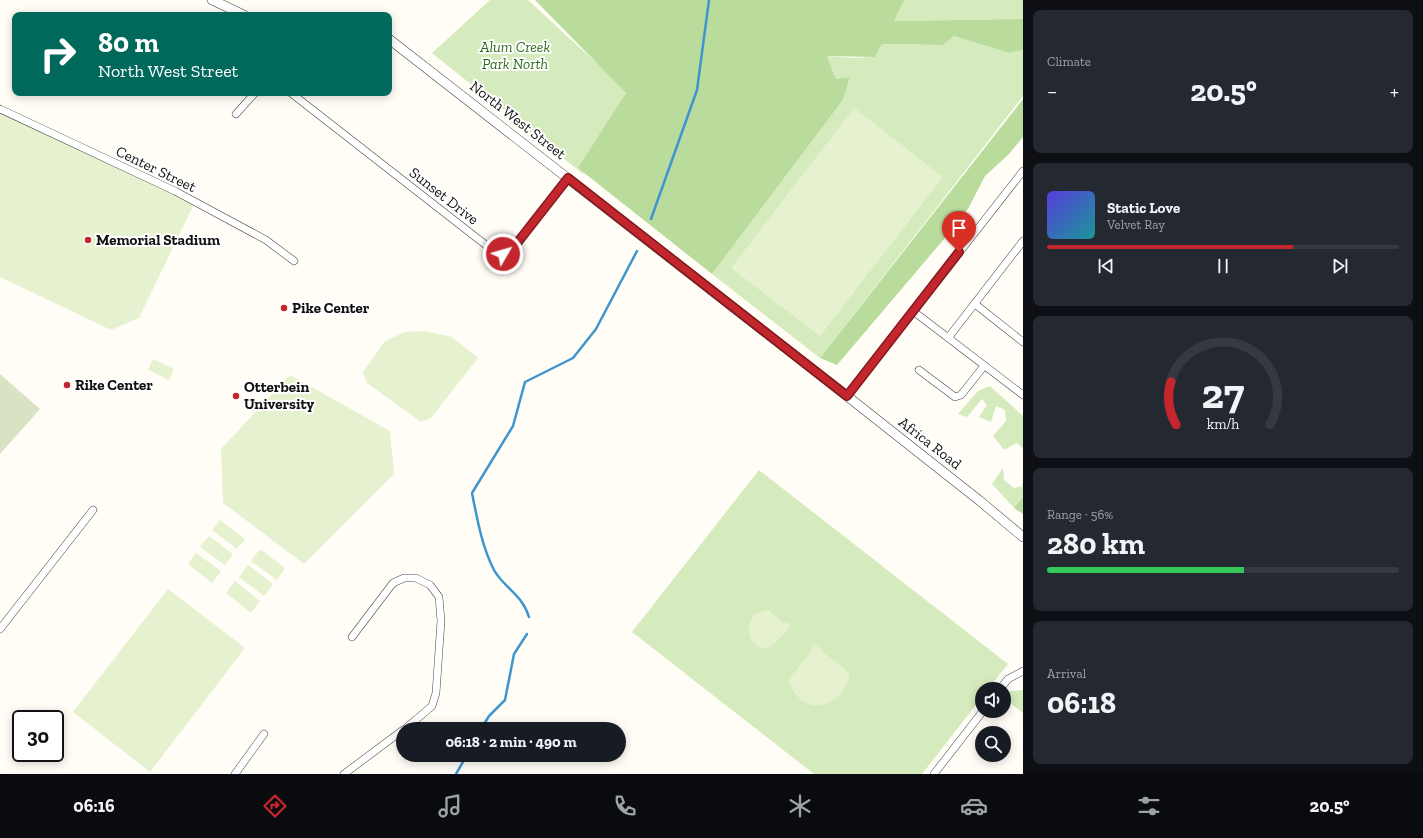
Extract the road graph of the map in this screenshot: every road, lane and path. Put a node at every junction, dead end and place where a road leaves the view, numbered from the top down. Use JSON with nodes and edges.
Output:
{"nodes":[{"id":1,"x":212,"y":0,"type":"edge"},
{"id":2,"x":238,"y":12,"type":"edge"},
{"id":3,"x":392,"y":41,"type":"edge"},
{"id":4,"x":252,"y":96,"type":"edge"},
{"id":5,"x":295,"y":96,"type":"edge"},
{"id":6,"x":0,"y":109,"type":"edge"},
{"id":7,"x":236,"y":114,"type":"dead end"},
{"id":8,"x":1023,"y":171,"type":"edge"},
{"id":9,"x":568,"y":178,"type":"junction"},
{"id":10,"x":1023,"y":241,"type":"edge"},
{"id":11,"x":294,"y":261,"type":"dead end"},
{"id":12,"x":975,"y":304,"type":"junction"},
{"id":13,"x":913,"y":311,"type":"junction"},
{"id":14,"x":948,"y":338,"type":"junction"},
{"id":15,"x":1023,"y":342,"type":"edge"},
{"id":16,"x":984,"y":366,"type":"junction"},
{"id":17,"x":919,"y":370,"type":"dead end"},
{"id":18,"x":818,"y":373,"type":"joint"},
{"id":19,"x":1023,"y":395,"type":"edge"},
{"id":20,"x":847,"y":396,"type":"junction"},
{"id":21,"x":94,"y":510,"type":"dead end"},
{"id":22,"x":1023,"y":537,"type":"edge"},
{"id":23,"x":0,"y":629,"type":"edge"},
{"id":24,"x":352,"y":637,"type":"dead end"},
{"id":25,"x":1023,"y":671,"type":"edge"},
{"id":26,"x":1006,"y":682,"type":"edge"},
{"id":27,"x":978,"y":718,"type":"edge"},
{"id":28,"x":413,"y":722,"type":"edge"},
{"id":29,"x":264,"y":734,"type":"dead end"},
{"id":30,"x":396,"y":736,"type":"edge"},
{"id":31,"x":235,"y":774,"type":"edge"},
{"id":32,"x":344,"y":774,"type":"edge"},
{"id":33,"x":934,"y":774,"type":"edge"}],
"edges":[{"from":1,"to":2,"type":"street"},
{"from":3,"to":9,"type":"street","name":"North West Street"},
{"from":4,"to":7,"type":"street"},
{"from":5,"to":9,"type":"street","name":"Sunset Drive"},
{"from":6,"to":11,"type":"street","name":"Center Street"},
{"from":8,"to":13,"type":"street"},
{"from":9,"to":18,"type":"street","name":"North West Street"},
{"from":10,"to":12,"type":"street"},
{"from":12,"to":14,"type":"street"},
{"from":12,"to":15,"type":"street"},
{"from":13,"to":14,"type":"street"},
{"from":13,"to":20,"type":"street"},
{"from":14,"to":16,"type":"street"},
{"from":16,"to":17,"type":"street"},
{"from":16,"to":19,"type":"street"},
{"from":18,"to":20,"type":"street","name":"Africa Road"},
{"from":20,"to":22,"type":"street","name":"Africa Road"},
{"from":21,"to":23,"type":"street"},
{"from":24,"to":28,"type":"street"},
{"from":25,"to":26,"type":"street"},
{"from":27,"to":33,"type":"street"},
{"from":29,"to":31,"type":"street"},
{"from":30,"to":32,"type":"street"}]}
